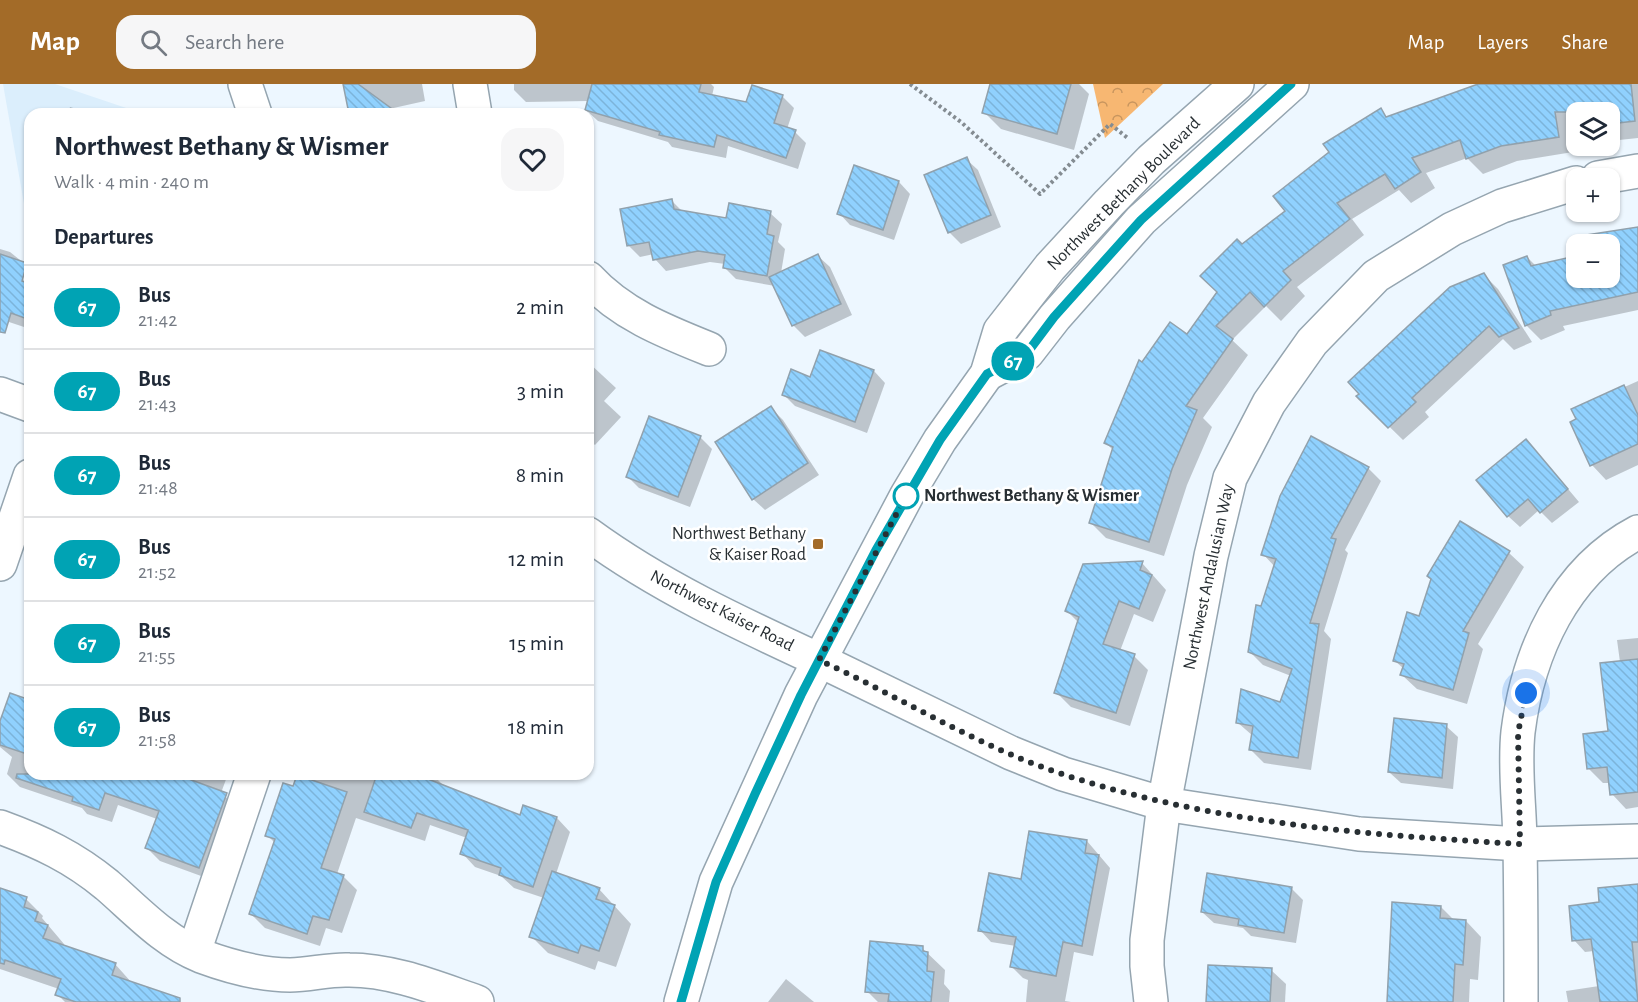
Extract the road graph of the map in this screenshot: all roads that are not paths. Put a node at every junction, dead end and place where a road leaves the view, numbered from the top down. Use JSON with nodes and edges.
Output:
{"nodes":[{"id":1,"x":245,"y":84,"type":"edge"},
{"id":2,"x":470,"y":84,"type":"edge"},
{"id":3,"x":1237,"y":84,"type":"edge"},
{"id":4,"x":1292,"y":84,"type":"edge"},
{"id":5,"x":253,"y":108,"type":"edge"},
{"id":6,"x":474,"y":108,"type":"edge"},
{"id":7,"x":1638,"y":171,"type":"edge"},
{"id":8,"x":1620,"y":174,"type":"edge"},
{"id":9,"x":1566,"y":186,"type":"edge"},
{"id":10,"x":594,"y":284,"type":"edge"},
{"id":11,"x":709,"y":349,"type":"dead end"},
{"id":12,"x":987,"y":374,"type":"junction"},
{"id":13,"x":0,"y":394,"type":"edge"},
{"id":14,"x":24,"y":403,"type":"edge"},
{"id":15,"x":24,"y":494,"type":"edge"},
{"id":16,"x":1638,"y":532,"type":"edge"},
{"id":17,"x":594,"y":538,"type":"edge"},
{"id":18,"x":0,"y":564,"type":"edge"},
{"id":19,"x":819,"y":660,"type":"junction"},
{"id":20,"x":252,"y":780,"type":"edge"},
{"id":21,"x":1164,"y":804,"type":"junction"},
{"id":22,"x":0,"y":827,"type":"edge"},
{"id":23,"x":1638,"y":841,"type":"edge"},
{"id":24,"x":1520,"y":844,"type":"junction"},
{"id":25,"x":194,"y":952,"type":"junction"},
{"id":26,"x":477,"y":1002,"type":"edge"},
{"id":27,"x":681,"y":1002,"type":"edge"},
{"id":28,"x":1151,"y":1002,"type":"edge"},
{"id":29,"x":1521,"y":1002,"type":"edge"}],
"edges":[{"from":1,"to":5,"type":"street"},
{"from":2,"to":6,"type":"street"},
{"from":3,"to":12,"type":"street","name":"Northwest Bethany Boulevard"},
{"from":4,"to":12,"type":"street","name":"Northwest Bethany Boulevard"},
{"from":7,"to":8,"type":"street"},
{"from":9,"to":21,"type":"street","name":"Northwest Andalusian Way"},
{"from":10,"to":11,"type":"street"},
{"from":12,"to":19,"type":"street","name":"Northwest Bethany Boulevard"},
{"from":13,"to":14,"type":"street"},
{"from":15,"to":18,"type":"street"},
{"from":16,"to":24,"type":"street"},
{"from":17,"to":19,"type":"street","name":"Northwest Kaiser Road"},
{"from":19,"to":21,"type":"street","name":"Northwest Kaiser Road"},
{"from":19,"to":27,"type":"street"},
{"from":20,"to":25,"type":"street"},
{"from":21,"to":24,"type":"street","name":"Northwest Kaiser Road"},
{"from":21,"to":28,"type":"street","name":"Northwest Andalusian Way"},
{"from":22,"to":25,"type":"street"},
{"from":23,"to":24,"type":"street","name":"Northwest Kaiser Road"},
{"from":24,"to":29,"type":"street"},
{"from":25,"to":26,"type":"street"}]}
